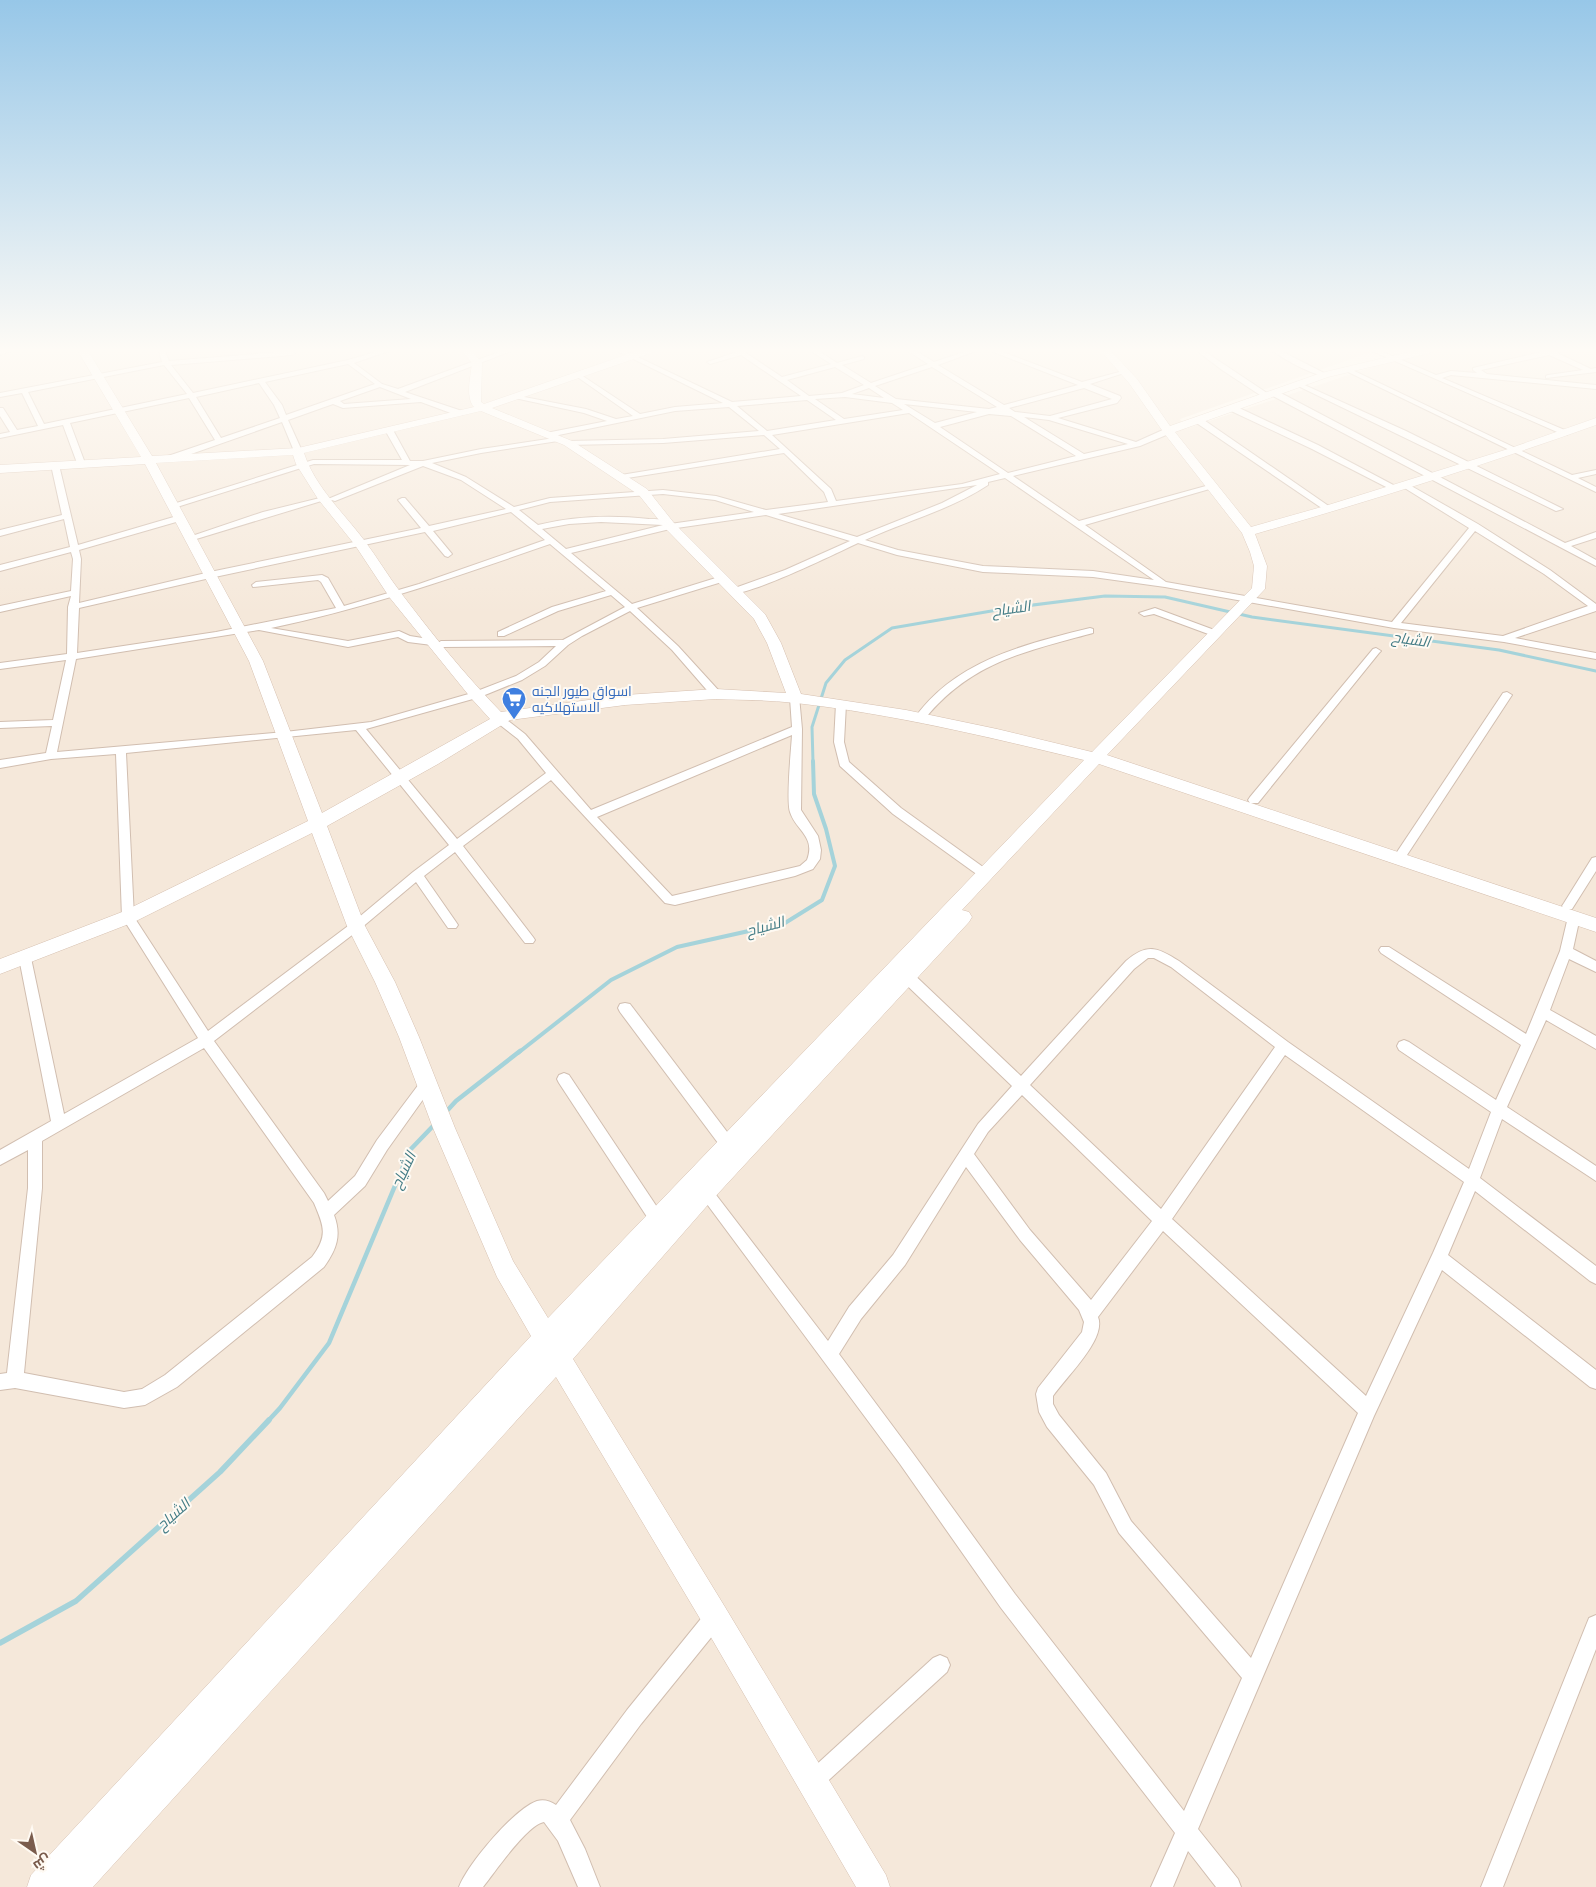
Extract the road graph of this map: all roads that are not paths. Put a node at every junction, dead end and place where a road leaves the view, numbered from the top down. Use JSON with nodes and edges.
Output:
{"nodes":[{"id":1,"x":72,"y":439,"type":"edge"},
{"id":2,"x":136,"y":439,"type":"edge"},
{"id":3,"x":224,"y":439,"type":"edge"},
{"id":4,"x":292,"y":439,"type":"edge"},
{"id":5,"x":363,"y":439,"type":"edge"},
{"id":6,"x":394,"y":439,"type":"edge"},
{"id":7,"x":558,"y":439,"type":"joint"},
{"id":8,"x":561,"y":439,"type":"edge"},
{"id":9,"x":688,"y":439,"type":"edge"},
{"id":10,"x":774,"y":439,"type":"edge"},
{"id":11,"x":953,"y":439,"type":"edge"},
{"id":12,"x":1053,"y":439,"type":"edge"},
{"id":13,"x":1120,"y":439,"type":"edge"},
{"id":14,"x":1149,"y":439,"type":"edge"},
{"id":15,"x":1178,"y":439,"type":"edge"},
{"id":16,"x":1179,"y":439,"type":"edge"},
{"id":17,"x":1224,"y":439,"type":"edge"},
{"id":18,"x":1300,"y":439,"type":"edge"},
{"id":19,"x":1360,"y":439,"type":"edge"},
{"id":20,"x":1414,"y":439,"type":"edge"},
{"id":21,"x":1488,"y":439,"type":"edge"},
{"id":22,"x":1545,"y":439,"type":"edge"},
{"id":23,"x":219,"y":441,"type":"joint"},
{"id":24,"x":1137,"y":444,"type":"junction"},
{"id":25,"x":786,"y":450,"type":"junction"},
{"id":26,"x":1512,"y":451,"type":"junction"},
{"id":27,"x":1083,"y":457,"type":"junction"},
{"id":28,"x":171,"y":458,"type":"junction"},
{"id":29,"x":147,"y":459,"type":"junction"},
{"id":30,"x":302,"y":460,"type":"junction"},
{"id":31,"x":406,"y":463,"type":"junction"},
{"id":32,"x":423,"y":463,"type":"junction"},
{"id":33,"x":81,"y":464,"type":"junction"},
{"id":34,"x":1467,"y":464,"type":"junction"},
{"id":35,"x":55,"y":465,"type":"junction"},
{"id":36,"x":0,"y":469,"type":"edge"},
{"id":37,"x":1596,"y":472,"type":"edge"},
{"id":38,"x":1005,"y":475,"type":"junction"},
{"id":39,"x":1433,"y":476,"type":"junction"},
{"id":40,"x":621,"y":477,"type":"junction"},
{"id":41,"x":1570,"y":478,"type":"junction"},
{"id":42,"x":989,"y":480,"type":"junction"},
{"id":43,"x":1210,"y":486,"type":"junction"},
{"id":44,"x":1401,"y":486,"type":"junction"},
{"id":45,"x":1596,"y":490,"type":"edge"},
{"id":46,"x":643,"y":492,"type":"junction"},
{"id":47,"x":328,"y":499,"type":"junction"},
{"id":48,"x":402,"y":500,"type":"dead end"},
{"id":49,"x":833,"y":503,"type":"junction"},
{"id":50,"x":174,"y":505,"type":"junction"},
{"id":51,"x":1329,"y":509,"type":"junction"},
{"id":52,"x":1559,"y":509,"type":"dead end"},
{"id":53,"x":514,"y":510,"type":"junction"},
{"id":54,"x":767,"y":512,"type":"junction"},
{"id":55,"x":67,"y":516,"type":"junction"},
{"id":56,"x":180,"y":518,"type":"junction"},
{"id":57,"x":668,"y":524,"type":"junction"},
{"id":58,"x":1078,"y":524,"type":"junction"},
{"id":59,"x":1475,"y":526,"type":"junction"},
{"id":60,"x":537,"y":528,"type":"junction"},
{"id":61,"x":426,"y":529,"type":"junction"},
{"id":62,"x":1253,"y":531,"type":"junction"},
{"id":63,"x":0,"y":533,"type":"edge"},
{"id":64,"x":1596,"y":535,"type":"edge"},
{"id":65,"x":190,"y":538,"type":"junction"},
{"id":66,"x":551,"y":540,"type":"junction"},
{"id":67,"x":857,"y":541,"type":"junction"},
{"id":68,"x":363,"y":543,"type":"junction"},
{"id":69,"x":1564,"y":546,"type":"junction"},
{"id":70,"x":76,"y":548,"type":"junction"},
{"id":71,"x":565,"y":552,"type":"junction"},
{"id":72,"x":448,"y":554,"type":"dead end"},
{"id":73,"x":1596,"y":563,"type":"edge"},
{"id":74,"x":0,"y":568,"type":"edge"},
{"id":75,"x":296,"y":568,"type":"junction"},
{"id":76,"x":210,"y":575,"type":"junction"},
{"id":77,"x":722,"y":579,"type":"junction"},
{"id":78,"x":1165,"y":584,"type":"junction"},
{"id":79,"x":256,"y":585,"type":"dead end"},
{"id":80,"x":735,"y":591,"type":"junction"},
{"id":81,"x":612,"y":592,"type":"junction"},
{"id":82,"x":74,"y":593,"type":"junction"},
{"id":83,"x":399,"y":593,"type":"junction"},
{"id":84,"x":73,"y":606,"type":"junction"},
{"id":85,"x":631,"y":607,"type":"junction"},
{"id":86,"x":1595,"y":607,"type":"edge"},
{"id":87,"x":0,"y":609,"type":"edge"},
{"id":88,"x":341,"y":609,"type":"junction"},
{"id":89,"x":1240,"y":611,"type":"junction"},
{"id":90,"x":1144,"y":613,"type":"dead end"},
{"id":91,"x":1394,"y":625,"type":"junction"},
{"id":92,"x":256,"y":628,"type":"junction"},
{"id":93,"x":241,"y":631,"type":"junction"},
{"id":94,"x":1090,"y":631,"type":"dead end"},
{"id":95,"x":501,"y":634,"type":"dead end"},
{"id":96,"x":1504,"y":639,"type":"junction"},
{"id":97,"x":437,"y":643,"type":"junction"},
{"id":98,"x":565,"y":643,"type":"junction"},
{"id":99,"x":1376,"y":651,"type":"dead end"},
{"id":100,"x":72,"y":656,"type":"junction"},
{"id":101,"x":1596,"y":656,"type":"edge"},
{"id":102,"x":0,"y":666,"type":"edge"},
{"id":103,"x":479,"y":694,"type":"junction"},
{"id":104,"x":716,"y":694,"type":"junction"},
{"id":105,"x":1507,"y":695,"type":"dead end"},
{"id":106,"x":800,"y":699,"type":"junction"},
{"id":107,"x":837,"y":704,"type":"junction"},
{"id":108,"x":916,"y":716,"type":"junction"},
{"id":109,"x":504,"y":720,"type":"junction"},
{"id":110,"x":58,"y":723,"type":"junction"},
{"id":111,"x":0,"y":725,"type":"edge"},
{"id":112,"x":360,"y":728,"type":"junction"},
{"id":113,"x":798,"y":729,"type":"junction"},
{"id":114,"x":285,"y":735,"type":"junction"},
{"id":115,"x":121,"y":749,"type":"junction"},
{"id":116,"x":51,"y":756,"type":"junction"},
{"id":117,"x":1105,"y":756,"type":"junction"},
{"id":118,"x":0,"y":764,"type":"edge"},
{"id":119,"x":552,"y":774,"type":"junction"},
{"id":120,"x":401,"y":778,"type":"junction"},
{"id":121,"x":1254,"y":800,"type":"junction"},
{"id":122,"x":590,"y":815,"type":"junction"},
{"id":123,"x":318,"y":823,"type":"junction"},
{"id":124,"x":456,"y":845,"type":"junction"},
{"id":125,"x":1404,"y":852,"type":"junction"},
{"id":126,"x":1596,"y":861,"type":"edge"},
{"id":127,"x":417,"y":875,"type":"junction"},
{"id":128,"x":986,"y":875,"type":"junction"},
{"id":129,"x":1571,"y":912,"type":"junction"},
{"id":130,"x":1596,"y":916,"type":"edge"},
{"id":131,"x":128,"y":917,"type":"junction"},
{"id":132,"x":452,"y":925,"type":"dead end"},
{"id":133,"x":1596,"y":925,"type":"edge"},
{"id":134,"x":356,"y":926,"type":"junction"},
{"id":135,"x":530,"y":940,"type":"dead end"},
{"id":136,"x":1385,"y":950,"type":"dead end"},
{"id":137,"x":1566,"y":951,"type":"junction"},
{"id":138,"x":25,"y":958,"type":"junction"},
{"id":139,"x":0,"y":967,"type":"edge"},
{"id":140,"x":1596,"y":967,"type":"edge"},
{"id":141,"x":902,"y":972,"type":"junction"},
{"id":142,"x":625,"y":1008,"type":"dead end"},
{"id":143,"x":1543,"y":1012,"type":"junction"},
{"id":144,"x":206,"y":1040,"type":"junction"},
{"id":145,"x":1529,"y":1043,"type":"junction"},
{"id":146,"x":1596,"y":1043,"type":"edge"},
{"id":147,"x":1283,"y":1046,"type":"junction"},
{"id":148,"x":1404,"y":1046,"type":"dead end"},
{"id":149,"x":564,"y":1079,"type":"dead end"},
{"id":150,"x":426,"y":1084,"type":"junction"},
{"id":151,"x":1022,"y":1085,"type":"junction"},
{"id":152,"x":1499,"y":1109,"type":"junction"},
{"id":153,"x":59,"y":1123,"type":"junction"},
{"id":154,"x":35,"y":1138,"type":"junction"},
{"id":155,"x":729,"y":1146,"type":"junction"},
{"id":156,"x":966,"y":1155,"type":"junction"},
{"id":157,"x":0,"y":1158,"type":"edge"},
{"id":158,"x":1596,"y":1174,"type":"edge"},
{"id":159,"x":1472,"y":1180,"type":"junction"},
{"id":160,"x":705,"y":1192,"type":"junction"},
{"id":161,"x":326,"y":1213,"type":"junction"},
{"id":162,"x":1162,"y":1220,"type":"junction"},
{"id":163,"x":658,"y":1221,"type":"junction"},
{"id":164,"x":1439,"y":1258,"type":"junction"},
{"id":165,"x":1596,"y":1276,"type":"edge"},
{"id":166,"x":1090,"y":1314,"type":"junction"},
{"id":167,"x":553,"y":1347,"type":"junction"},
{"id":168,"x":829,"y":1355,"type":"junction"},
{"id":169,"x":8,"y":1381,"type":"edge"},
{"id":170,"x":1596,"y":1381,"type":"edge"},
{"id":171,"x":1368,"y":1410,"type":"junction"},
{"id":172,"x":715,"y":1617,"type":"junction"},
{"id":173,"x":1596,"y":1624,"type":"edge"},
{"id":174,"x":940,"y":1665,"type":"dead end"},
{"id":175,"x":1253,"y":1675,"type":"junction"},
{"id":176,"x":812,"y":1782,"type":"junction"},
{"id":177,"x":558,"y":1819,"type":"junction"},
{"id":178,"x":1186,"y":1829,"type":"junction"},
{"id":179,"x":43,"y":1887,"type":"edge"},
{"id":180,"x":71,"y":1887,"type":"edge"},
{"id":181,"x":470,"y":1887,"type":"edge"},
{"id":182,"x":589,"y":1887,"type":"edge"},
{"id":183,"x":874,"y":1887,"type":"edge"},
{"id":184,"x":1162,"y":1887,"type":"edge"},
{"id":185,"x":1230,"y":1887,"type":"edge"},
{"id":186,"x":1492,"y":1887,"type":"edge"}],
"edges":[{"from":1,"to":33,"type":"street"},
{"from":2,"to":29,"type":"main road"},
{"from":3,"to":23,"type":"street"},
{"from":4,"to":30,"type":"street"},
{"from":5,"to":30,"type":"street"},
{"from":6,"to":31,"type":"street"},
{"from":7,"to":32,"type":"street"},
{"from":7,"to":40,"type":"main road"},
{"from":8,"to":9,"type":"street"},
{"from":10,"to":25,"type":"street"},
{"from":11,"to":38,"type":"street"},
{"from":12,"to":27,"type":"street"},
{"from":13,"to":24,"type":"street"},
{"from":14,"to":24,"type":"street"},
{"from":15,"to":43,"type":"main road"},
{"from":16,"to":62,"type":"main road"},
{"from":17,"to":51,"type":"street"},
{"from":18,"to":44,"type":"street"},
{"from":19,"to":39,"type":"street"},
{"from":20,"to":34,"type":"street"},
{"from":21,"to":26,"type":"street"},
{"from":22,"to":26,"type":"main road"},
{"from":23,"to":28,"type":"street"},
{"from":24,"to":27,"type":"street"},
{"from":25,"to":40,"type":"street"},
{"from":25,"to":49,"type":"street"},
{"from":26,"to":34,"type":"main road"},
{"from":26,"to":41,"type":"street"},
{"from":27,"to":38,"type":"street"},
{"from":28,"to":29,"type":"main road"},
{"from":28,"to":30,"type":"main road"},
{"from":29,"to":33,"type":"main road"},
{"from":29,"to":50,"type":"main road"},
{"from":30,"to":31,"type":"street"},
{"from":30,"to":47,"type":"street"},
{"from":30,"to":50,"type":"street"},
{"from":31,"to":32,"type":"street"},
{"from":32,"to":47,"type":"street"},
{"from":32,"to":53,"type":"street"},
{"from":33,"to":35,"type":"main road"},
{"from":34,"to":39,"type":"main road"},
{"from":34,"to":52,"type":"street"},
{"from":35,"to":36,"type":"main road"},
{"from":35,"to":55,"type":"street"},
{"from":37,"to":41,"type":"street"},
{"from":38,"to":42,"type":"street"},
{"from":38,"to":58,"type":"street"},
{"from":39,"to":44,"type":"main road"},
{"from":39,"to":69,"type":"street"},
{"from":40,"to":46,"type":"main road"},
{"from":41,"to":45,"type":"street"},
{"from":42,"to":49,"type":"street"},
{"from":42,"to":67,"type":"street"},
{"from":43,"to":58,"type":"street"},
{"from":43,"to":62,"type":"main road"},
{"from":44,"to":51,"type":"main road"},
{"from":44,"to":59,"type":"street"},
{"from":46,"to":53,"type":"street"},
{"from":46,"to":54,"type":"street"},
{"from":46,"to":57,"type":"main road"},
{"from":47,"to":65,"type":"street"},
{"from":47,"to":68,"type":"street"},
{"from":48,"to":61,"type":"street"},
{"from":49,"to":54,"type":"street"},
{"from":50,"to":56,"type":"main road"},
{"from":51,"to":62,"type":"main road"},
{"from":53,"to":60,"type":"street"},
{"from":53,"to":61,"type":"street"},
{"from":54,"to":57,"type":"street"},
{"from":54,"to":67,"type":"street"},
{"from":55,"to":63,"type":"street"},
{"from":55,"to":70,"type":"street"},
{"from":56,"to":65,"type":"main road"},
{"from":56,"to":70,"type":"street"},
{"from":57,"to":60,"type":"street"},
{"from":57,"to":71,"type":"street"},
{"from":57,"to":77,"type":"main road"},
{"from":58,"to":78,"type":"street"},
{"from":59,"to":86,"type":"street"},
{"from":59,"to":91,"type":"street"},
{"from":60,"to":66,"type":"street"},
{"from":61,"to":68,"type":"street"},
{"from":61,"to":72,"type":"street"},
{"from":62,"to":89,"type":"main road"},
{"from":64,"to":69,"type":"street"},
{"from":65,"to":76,"type":"main road"},
{"from":66,"to":71,"type":"street"},
{"from":66,"to":83,"type":"street"},
{"from":67,"to":78,"type":"street"},
{"from":67,"to":80,"type":"street"},
{"from":68,"to":75,"type":"street"},
{"from":68,"to":83,"type":"street"},
{"from":69,"to":73,"type":"street"},
{"from":70,"to":74,"type":"street"},
{"from":70,"to":82,"type":"street"},
{"from":71,"to":81,"type":"street"},
{"from":75,"to":76,"type":"street"},
{"from":75,"to":79,"type":"street"},
{"from":75,"to":88,"type":"street"},
{"from":76,"to":84,"type":"street"},
{"from":76,"to":93,"type":"main road"},
{"from":77,"to":80,"type":"main road"},
{"from":77,"to":85,"type":"street"},
{"from":78,"to":89,"type":"street"},
{"from":80,"to":106,"type":"main road"},
{"from":81,"to":85,"type":"street"},
{"from":81,"to":95,"type":"street"},
{"from":82,"to":84,"type":"street"},
{"from":82,"to":87,"type":"street"},
{"from":83,"to":88,"type":"street"},
{"from":83,"to":97,"type":"street"},
{"from":84,"to":100,"type":"street"},
{"from":85,"to":98,"type":"street"},
{"from":85,"to":104,"type":"street"},
{"from":86,"to":96,"type":"street"},
{"from":88,"to":92,"type":"street"},
{"from":89,"to":90,"type":"street"},
{"from":89,"to":91,"type":"street"},
{"from":89,"to":117,"type":"main road"},
{"from":91,"to":96,"type":"street"},
{"from":92,"to":93,"type":"street"},
{"from":92,"to":97,"type":"street"},
{"from":93,"to":100,"type":"street"},
{"from":93,"to":114,"type":"main road"},
{"from":94,"to":108,"type":"street"},
{"from":96,"to":101,"type":"street"},
{"from":97,"to":98,"type":"street"},
{"from":97,"to":103,"type":"street"},
{"from":98,"to":103,"type":"street"},
{"from":99,"to":121,"type":"street"},
{"from":100,"to":102,"type":"street"},
{"from":100,"to":110,"type":"street"},
{"from":103,"to":109,"type":"main road"},
{"from":103,"to":112,"type":"street"},
{"from":104,"to":106,"type":"main road"},
{"from":104,"to":109,"type":"main road"},
{"from":105,"to":125,"type":"street"},
{"from":106,"to":107,"type":"street"},
{"from":106,"to":113,"type":"street"},
{"from":107,"to":108,"type":"main road"},
{"from":107,"to":128,"type":"street"},
{"from":108,"to":117,"type":"main road"},
{"from":109,"to":119,"type":"street"},
{"from":109,"to":120,"type":"main road"},
{"from":110,"to":111,"type":"street"},
{"from":110,"to":116,"type":"street"},
{"from":112,"to":114,"type":"street"},
{"from":112,"to":120,"type":"street"},
{"from":113,"to":122,"type":"street"},
{"from":113,"to":122,"type":"street"},
{"from":114,"to":115,"type":"street"},
{"from":114,"to":123,"type":"main road"},
{"from":115,"to":116,"type":"street"},
{"from":115,"to":131,"type":"street"},
{"from":116,"to":118,"type":"street"},
{"from":117,"to":121,"type":"main road"},
{"from":117,"to":128,"type":"main road"},
{"from":117,"to":129,"type":"main road"},
{"from":117,"to":141,"type":"street"},
{"from":119,"to":122,"type":"street"},
{"from":119,"to":124,"type":"street"},
{"from":120,"to":123,"type":"main road"},
{"from":120,"to":124,"type":"street"},
{"from":121,"to":125,"type":"main road"},
{"from":123,"to":131,"type":"main road"},
{"from":123,"to":134,"type":"main road"},
{"from":124,"to":127,"type":"street"},
{"from":124,"to":135,"type":"street"},
{"from":125,"to":129,"type":"main road"},
{"from":126,"to":129,"type":"street"},
{"from":127,"to":132,"type":"street"},
{"from":127,"to":134,"type":"street"},
{"from":128,"to":141,"type":"main road"},
{"from":129,"to":130,"type":"main road"},
{"from":129,"to":133,"type":"main road"},
{"from":129,"to":137,"type":"street"},
{"from":131,"to":138,"type":"main road"},
{"from":131,"to":144,"type":"street"},
{"from":134,"to":144,"type":"street"},
{"from":134,"to":150,"type":"main road"},
{"from":136,"to":145,"type":"street"},
{"from":137,"to":140,"type":"street"},
{"from":137,"to":143,"type":"street"},
{"from":138,"to":139,"type":"main road"},
{"from":138,"to":153,"type":"street"},
{"from":141,"to":151,"type":"street"},
{"from":141,"to":155,"type":"main road"},
{"from":141,"to":160,"type":"street"},
{"from":142,"to":155,"type":"street"},
{"from":143,"to":145,"type":"street"},
{"from":143,"to":146,"type":"street"},
{"from":144,"to":153,"type":"street"},
{"from":144,"to":161,"type":"street"},
{"from":145,"to":152,"type":"street"},
{"from":147,"to":151,"type":"street"},
{"from":147,"to":159,"type":"street"},
{"from":147,"to":162,"type":"street"},
{"from":148,"to":152,"type":"street"},
{"from":149,"to":163,"type":"street"},
{"from":150,"to":161,"type":"street"},
{"from":150,"to":167,"type":"main road"},
{"from":151,"to":156,"type":"street"},
{"from":151,"to":162,"type":"street"},
{"from":152,"to":158,"type":"street"},
{"from":152,"to":159,"type":"street"},
{"from":153,"to":154,"type":"street"},
{"from":154,"to":157,"type":"street"},
{"from":154,"to":169,"type":"street"},
{"from":155,"to":163,"type":"main road"},
{"from":156,"to":166,"type":"street"},
{"from":156,"to":168,"type":"street"},
{"from":159,"to":164,"type":"street"},
{"from":159,"to":165,"type":"street"},
{"from":160,"to":167,"type":"street"},
{"from":160,"to":168,"type":"street"},
{"from":161,"to":169,"type":"street"},
{"from":162,"to":166,"type":"street"},
{"from":162,"to":171,"type":"street"},
{"from":163,"to":167,"type":"main road"},
{"from":164,"to":170,"type":"street"},
{"from":164,"to":171,"type":"street"},
{"from":166,"to":175,"type":"street"},
{"from":167,"to":172,"type":"main road"},
{"from":167,"to":179,"type":"main road"},
{"from":167,"to":180,"type":"street"},
{"from":168,"to":178,"type":"street"},
{"from":171,"to":175,"type":"street"},
{"from":172,"to":176,"type":"main road"},
{"from":172,"to":177,"type":"street"},
{"from":173,"to":186,"type":"street"},
{"from":174,"to":176,"type":"street"},
{"from":175,"to":178,"type":"street"},
{"from":176,"to":183,"type":"main road"},
{"from":177,"to":181,"type":"street"},
{"from":177,"to":182,"type":"street"},
{"from":178,"to":184,"type":"street"},
{"from":178,"to":185,"type":"street"}]}
